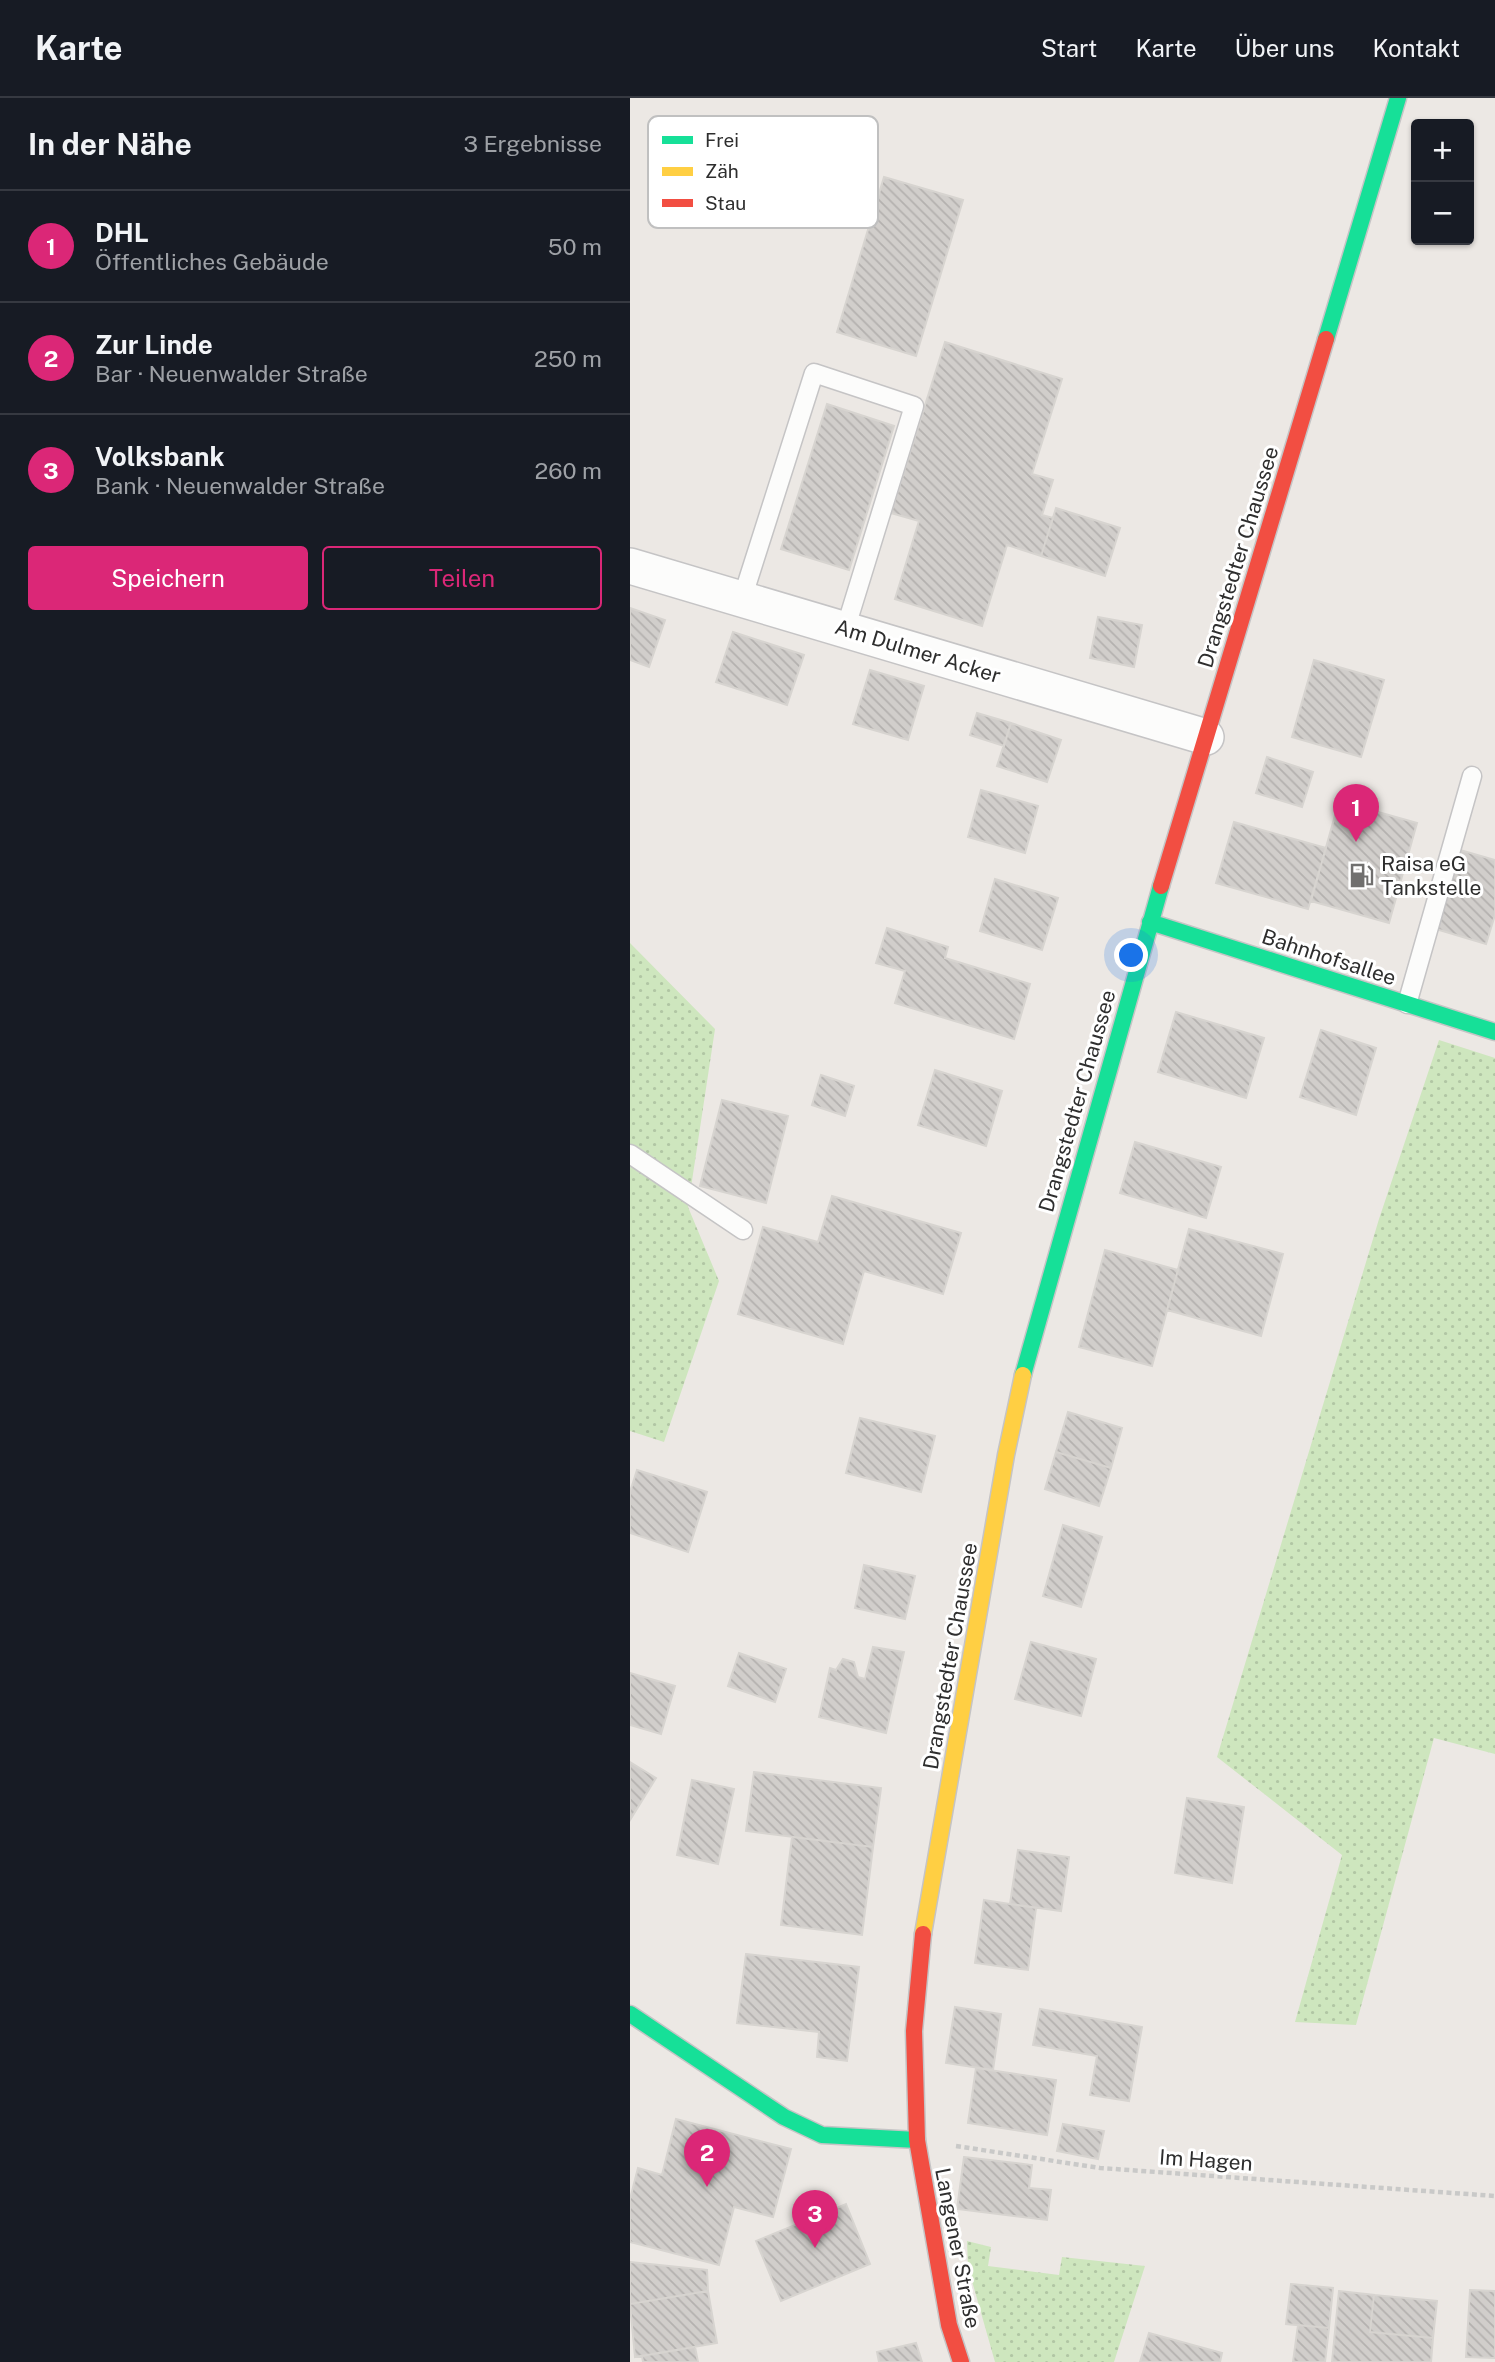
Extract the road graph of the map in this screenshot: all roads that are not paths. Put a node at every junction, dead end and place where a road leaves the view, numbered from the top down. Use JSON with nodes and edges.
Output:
{"nodes":[{"id":1,"x":1398,"y":98,"type":"edge"},
{"id":2,"x":630,"y":566,"type":"edge"},
{"id":3,"x":741,"y":599,"type":"junction"},
{"id":4,"x":845,"y":629,"type":"junction"},
{"id":5,"x":1206,"y":737,"type":"junction"},
{"id":6,"x":1472,"y":776,"type":"dead end"},
{"id":7,"x":1150,"y":922,"type":"junction"},
{"id":8,"x":1407,"y":1004,"type":"junction"},
{"id":9,"x":1495,"y":1032,"type":"edge"},
{"id":10,"x":630,"y":1154,"type":"edge"},
{"id":11,"x":743,"y":1230,"type":"dead end"},
{"id":12,"x":630,"y":2014,"type":"edge"},
{"id":13,"x":917,"y":2140,"type":"junction"},
{"id":14,"x":961,"y":2362,"type":"edge"}],
"edges":[{"from":1,"to":5,"type":"main road","name":"Drangstedter Chaussee"},
{"from":2,"to":3,"type":"street","name":"Am Dulmer Acker"},
{"from":3,"to":4,"type":"street","name":"Am Dulmer Acker"},
{"from":3,"to":4,"type":"lane"},
{"from":4,"to":5,"type":"street","name":"Am Dulmer Acker"},
{"from":5,"to":7,"type":"main road","name":"Drangstedter Chaussee"},
{"from":6,"to":8,"type":"lane"},
{"from":7,"to":8,"type":"main road","name":"Bahnhofsallee"},
{"from":7,"to":13,"type":"main road","name":"Drangstedter Chaussee"},
{"from":8,"to":9,"type":"main road","name":"Bahnhofsallee"},
{"from":10,"to":11,"type":"lane"},
{"from":12,"to":13,"type":"main road"},
{"from":13,"to":14,"type":"main road","name":"Langener Straße"}]}
